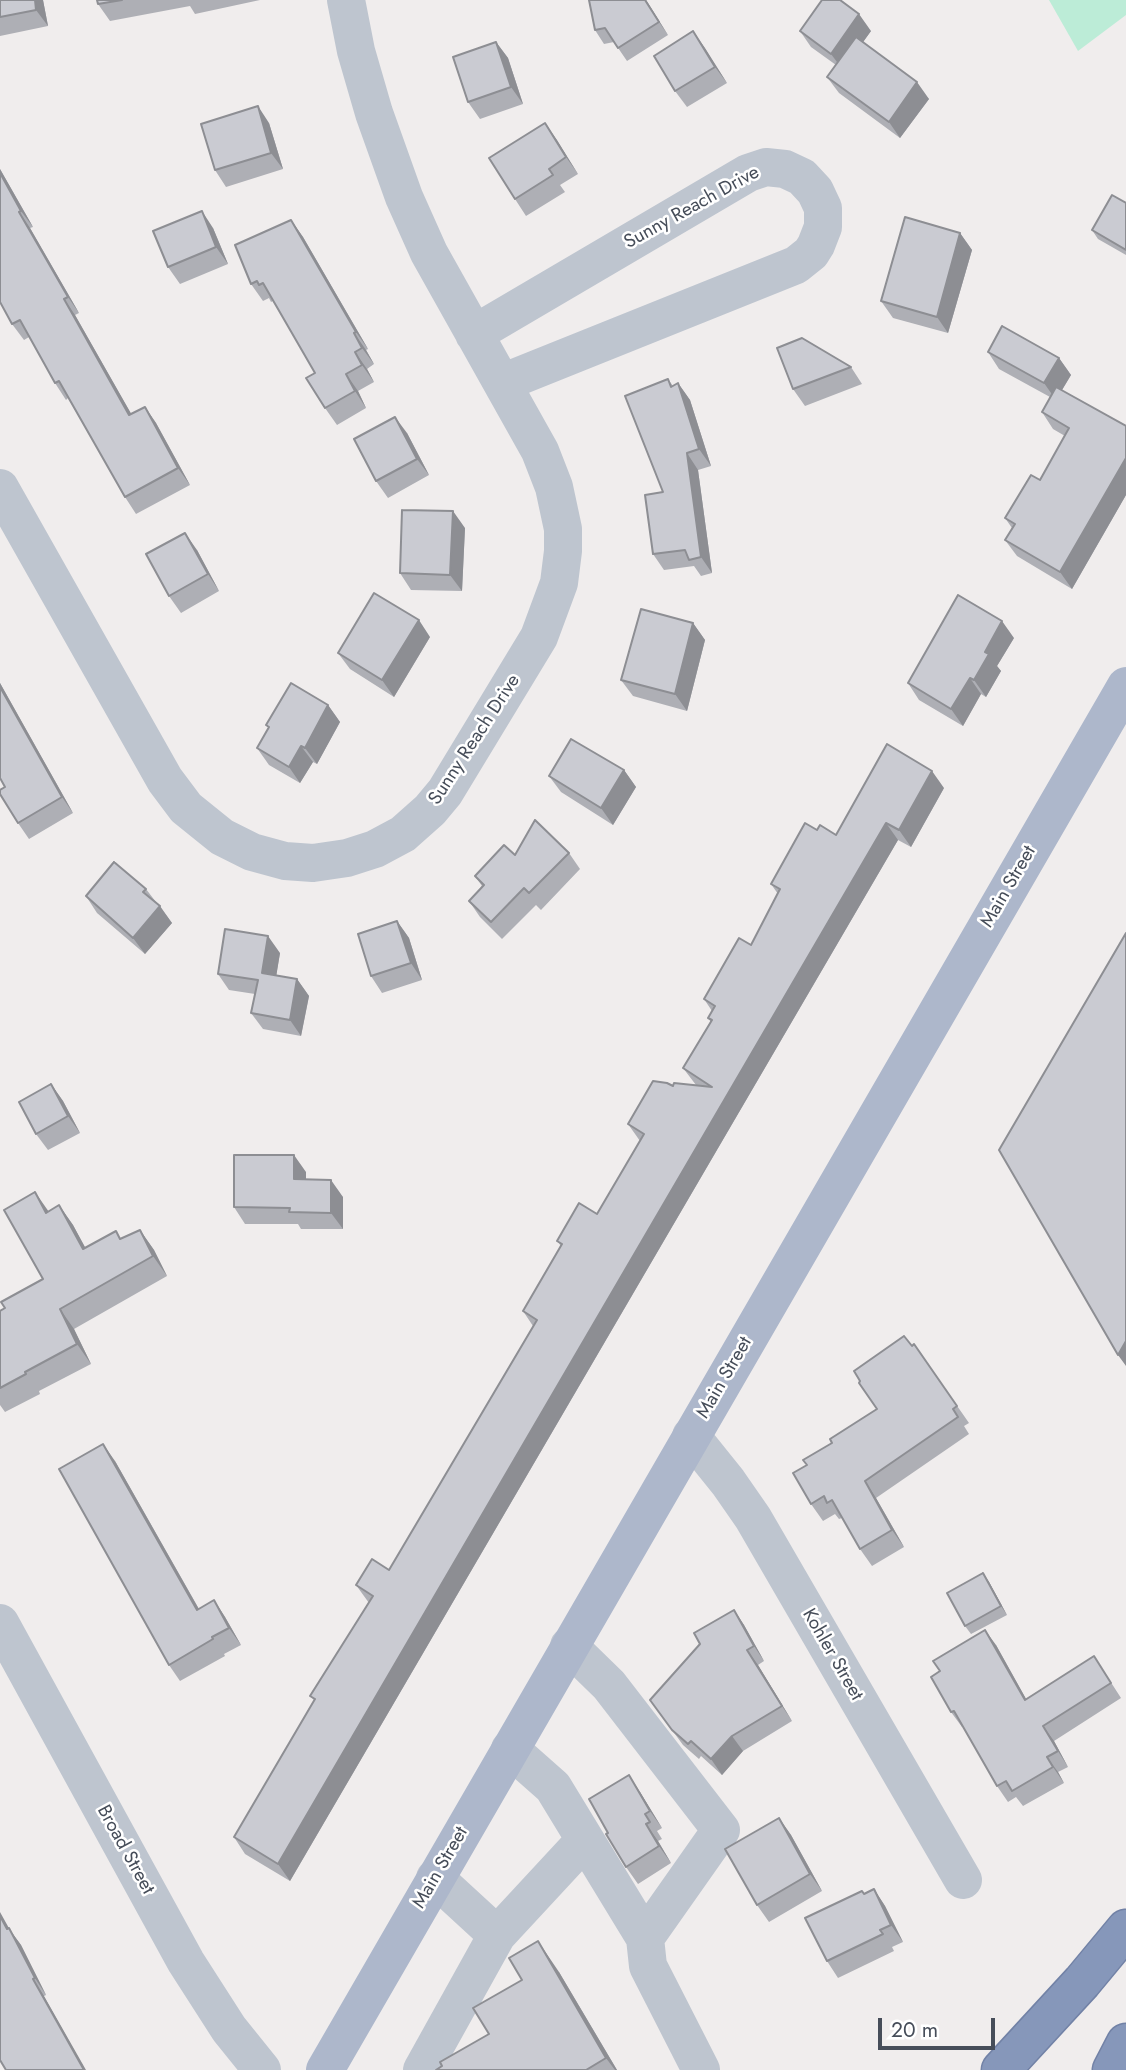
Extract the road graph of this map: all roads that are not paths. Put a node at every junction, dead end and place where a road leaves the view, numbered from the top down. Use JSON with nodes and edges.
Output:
{"nodes":[{"id":1,"x":346,"y":0,"type":"edge"},
{"id":2,"x":474,"y":334,"type":"junction"},
{"id":3,"x":502,"y":383,"type":"junction"},
{"id":4,"x":0,"y":488,"type":"edge"},
{"id":5,"x":1126,"y":686,"type":"edge"},
{"id":6,"x":691,"y":1436,"type":"junction"},
{"id":7,"x":0,"y":1623,"type":"edge"},
{"id":8,"x":569,"y":1646,"type":"junction"},
{"id":9,"x":510,"y":1749,"type":"junction"},
{"id":10,"x":584,"y":1840,"type":"junction"},
{"id":11,"x":435,"y":1878,"type":"junction"},
{"id":12,"x":963,"y":1880,"type":"dead end"},
{"id":13,"x":1126,"y":1930,"type":"edge"},
{"id":14,"x":497,"y":1935,"type":"junction"},
{"id":15,"x":645,"y":1938,"type":"junction"},
{"id":16,"x":1126,"y":2043,"type":"edge"},
{"id":17,"x":262,"y":2070,"type":"edge"},
{"id":18,"x":325,"y":2070,"type":"edge"},
{"id":19,"x":422,"y":2070,"type":"edge"},
{"id":20,"x":701,"y":2070,"type":"edge"},
{"id":21,"x":1001,"y":2070,"type":"edge"},
{"id":22,"x":1112,"y":2070,"type":"edge"}],
"edges":[{"from":1,"to":2,"type":"street","name":"Sunny Reach Drive"},
{"from":2,"to":3,"type":"street","name":"Sunny Reach Drive"},
{"from":2,"to":3,"type":"street","name":"Sunny Reach Drive"},
{"from":3,"to":4,"type":"street","name":"Sunny Reach Drive"},
{"from":5,"to":6,"type":"main road","name":"Main Street"},
{"from":6,"to":8,"type":"main road","name":"Main Street"},
{"from":6,"to":12,"type":"street","name":"Kohler Street"},
{"from":7,"to":17,"type":"street","name":"Broad Street"},
{"from":8,"to":9,"type":"main road","name":"Main Street"},
{"from":8,"to":15,"type":"street"},
{"from":9,"to":10,"type":"street"},
{"from":9,"to":11,"type":"main road","name":"Main Street"},
{"from":10,"to":14,"type":"street"},
{"from":10,"to":15,"type":"street"},
{"from":11,"to":14,"type":"street"},
{"from":11,"to":18,"type":"main road","name":"Main Street"},
{"from":13,"to":21,"type":"highway"},
{"from":14,"to":19,"type":"street"},
{"from":15,"to":20,"type":"street"},
{"from":16,"to":22,"type":"highway"}]}
